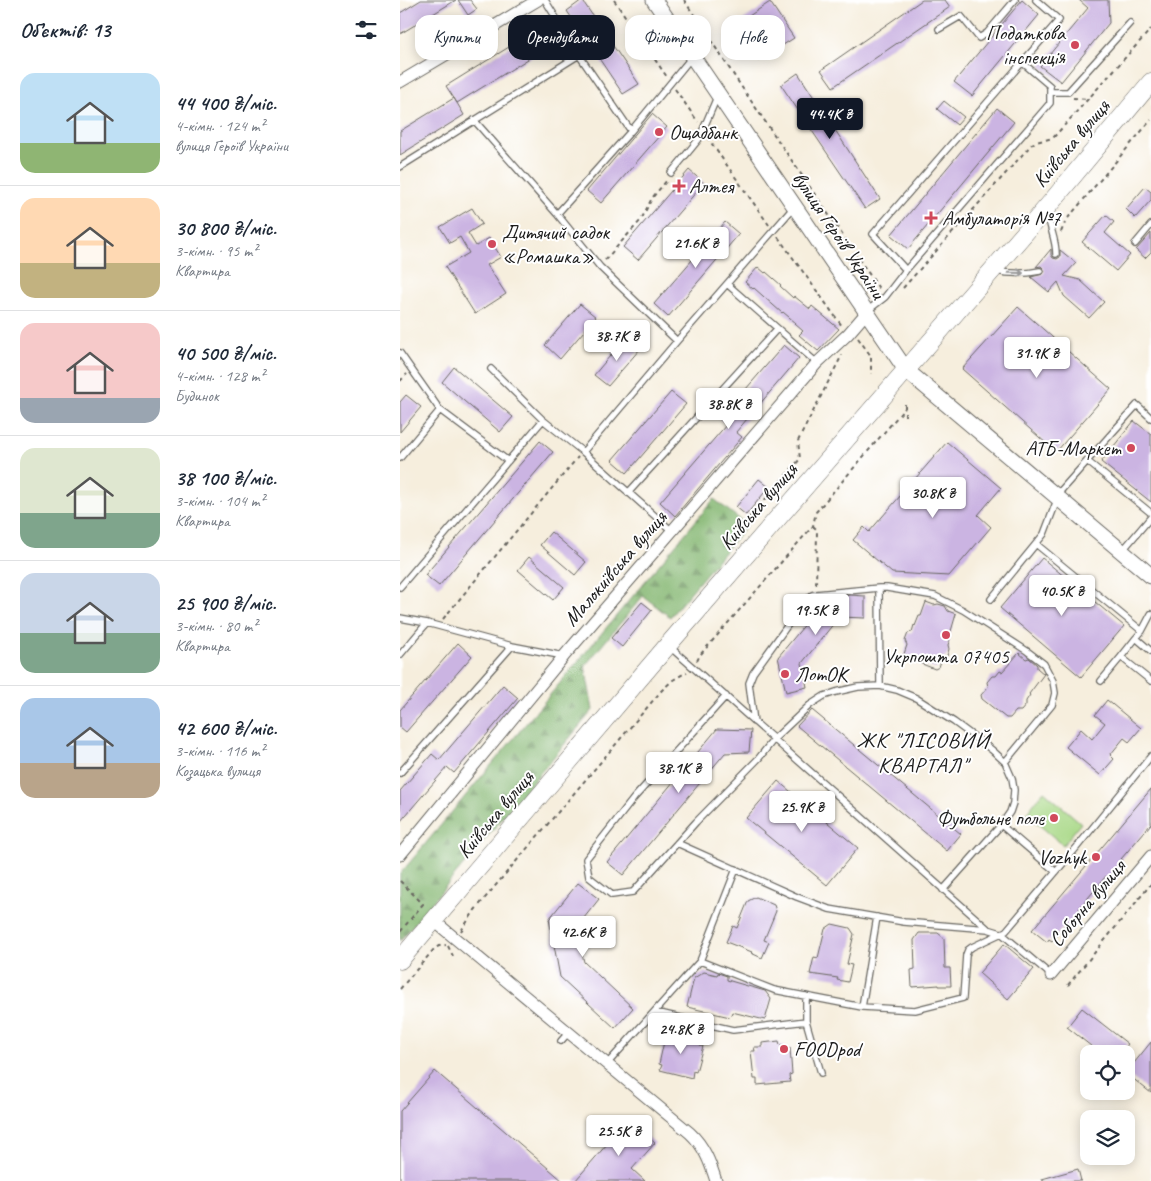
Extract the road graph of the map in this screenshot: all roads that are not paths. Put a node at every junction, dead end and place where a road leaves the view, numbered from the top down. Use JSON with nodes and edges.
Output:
{"nodes":[{"id":1,"x":545,"y":0,"type":"edge"},
{"id":2,"x":654,"y":0,"type":"edge"},
{"id":3,"x":1015,"y":0,"type":"edge"},
{"id":4,"x":1036,"y":0,"type":"edge"},
{"id":5,"x":533,"y":1,"type":"edge"},
{"id":6,"x":554,"y":15,"type":"edge"},
{"id":7,"x":664,"y":15,"type":"edge"},
{"id":8,"x":1130,"y":23,"type":"dead end"},
{"id":9,"x":939,"y":29,"type":"dead end"},
{"id":10,"x":571,"y":60,"type":"edge"},
{"id":11,"x":582,"y":60,"type":"edge"},
{"id":12,"x":689,"y":60,"type":"edge"},
{"id":13,"x":695,"y":60,"type":"edge"},
{"id":14,"x":1023,"y":63,"type":"junction"},
{"id":15,"x":400,"y":82,"type":"edge"},
{"id":16,"x":1151,"y":82,"type":"edge"},
{"id":17,"x":1050,"y":92,"type":"junction"},
{"id":18,"x":718,"y":95,"type":"junction"},
{"id":19,"x":474,"y":120,"type":"junction"},
{"id":20,"x":631,"y":131,"type":"junction"},
{"id":21,"x":400,"y":167,"type":"edge"},
{"id":22,"x":671,"y":173,"type":"road end"},
{"id":23,"x":1048,"y":206,"type":"junction"},
{"id":24,"x":794,"y":207,"type":"junction"},
{"id":25,"x":557,"y":214,"type":"junction"},
{"id":26,"x":1151,"y":225,"type":"edge"},
{"id":27,"x":1135,"y":244,"type":"dead end"},
{"id":28,"x":1056,"y":254,"type":"dead end"},
{"id":29,"x":906,"y":270,"type":"junction"},
{"id":30,"x":992,"y":270,"type":"junction"},
{"id":31,"x":1040,"y":270,"type":"dead end"},
{"id":32,"x":726,"y":284,"type":"junction"},
{"id":33,"x":867,"y":312,"type":"junction"},
{"id":34,"x":777,"y":329,"type":"junction"},
{"id":35,"x":677,"y":341,"type":"junction"},
{"id":36,"x":400,"y":353,"type":"edge"},
{"id":37,"x":817,"y":363,"type":"junction"},
{"id":38,"x":491,"y":369,"type":"dead end"},
{"id":39,"x":906,"y":370,"type":"junction"},
{"id":40,"x":440,"y":410,"type":"junction"},
{"id":41,"x":1151,"y":418,"type":"edge"},
{"id":42,"x":543,"y":420,"type":"junction"},
{"id":43,"x":583,"y":452,"type":"junction"},
{"id":44,"x":400,"y":458,"type":"edge"},
{"id":45,"x":508,"y":461,"type":"junction"},
{"id":46,"x":1086,"y":461,"type":"junction"},
{"id":47,"x":628,"y":493,"type":"junction"},
{"id":48,"x":1057,"y":497,"type":"junction"},
{"id":49,"x":1151,"y":513,"type":"edge"},
{"id":50,"x":1151,"y":517,"type":"edge"},
{"id":51,"x":672,"y":530,"type":"junction"},
{"id":52,"x":1036,"y":544,"type":"junction"},
{"id":53,"x":1122,"y":551,"type":"junction"},
{"id":54,"x":1151,"y":576,"type":"edge"},
{"id":55,"x":400,"y":587,"type":"edge"},
{"id":56,"x":879,"y":588,"type":"junction"},
{"id":57,"x":991,"y":598,"type":"dead end"},
{"id":58,"x":1151,"y":614,"type":"edge"},
{"id":59,"x":400,"y":618,"type":"edge"},
{"id":60,"x":427,"y":623,"type":"junction"},
{"id":61,"x":1142,"y":631,"type":"junction"},
{"id":62,"x":1136,"y":638,"type":"junction"},
{"id":63,"x":668,"y":645,"type":"junction"},
{"id":64,"x":512,"y":646,"type":"junction"},
{"id":65,"x":1151,"y":651,"type":"edge"},
{"id":66,"x":400,"y":655,"type":"edge"},
{"id":67,"x":564,"y":656,"type":"junction"},
{"id":68,"x":1121,"y":657,"type":"junction"},
{"id":69,"x":1101,"y":681,"type":"dead end"},
{"id":70,"x":1151,"y":681,"type":"edge"},
{"id":71,"x":880,"y":686,"type":"junction"},
{"id":72,"x":726,"y":696,"type":"junction"},
{"id":73,"x":754,"y":722,"type":"junction"},
{"id":74,"x":774,"y":739,"type":"junction"},
{"id":75,"x":1151,"y":756,"type":"edge"},
{"id":76,"x":1005,"y":762,"type":"junction"},
{"id":77,"x":400,"y":773,"type":"edge"},
{"id":78,"x":1002,"y":825,"type":"junction"},
{"id":79,"x":677,"y":843,"type":"junction"},
{"id":80,"x":400,"y":855,"type":"edge"},
{"id":81,"x":1151,"y":856,"type":"edge"},
{"id":82,"x":736,"y":869,"type":"junction"},
{"id":83,"x":1056,"y":872,"type":"junction"},
{"id":84,"x":944,"y":890,"type":"junction"},
{"id":85,"x":877,"y":917,"type":"junction"},
{"id":86,"x":433,"y":920,"type":"junction"},
{"id":87,"x":988,"y":930,"type":"junction"},
{"id":88,"x":1001,"y":933,"type":"junction"},
{"id":89,"x":400,"y":960,"type":"edge"},
{"id":90,"x":700,"y":961,"type":"junction"},
{"id":91,"x":1051,"y":975,"type":"joint"},
{"id":92,"x":806,"y":996,"type":"junction"},
{"id":93,"x":862,"y":1007,"type":"junction"},
{"id":94,"x":655,"y":1012,"type":"junction"},
{"id":95,"x":806,"y":1021,"type":"junction"},
{"id":96,"x":607,"y":1064,"type":"junction"},
{"id":97,"x":821,"y":1072,"type":"dead end"},
{"id":98,"x":716,"y":1181,"type":"edge"}],
"edges":[{"from":1,"to":6,"type":"lane"},
{"from":2,"to":7,"type":"main road","name":"вулиця Героїв України"},
{"from":3,"to":9,"type":"lane"},
{"from":4,"to":14,"type":"lane"},
{"from":5,"to":15,"type":"street"},
{"from":8,"to":17,"type":"lane"},
{"from":10,"to":19,"type":"lane"},
{"from":11,"to":20,"type":"lane"},
{"from":12,"to":20,"type":"lane"},
{"from":13,"to":18,"type":"main road","name":"вулиця Героїв України"},
{"from":14,"to":17,"type":"lane"},
{"from":14,"to":29,"type":"lane"},
{"from":16,"to":23,"type":"main road","name":"Київська вулиця"},
{"from":17,"to":29,"type":"lane"},
{"from":18,"to":22,"type":"lane"},
{"from":18,"to":24,"type":"main road","name":"вулиця Героїв України"},
{"from":19,"to":21,"type":"lane"},
{"from":19,"to":25,"type":"lane"},
{"from":20,"to":25,"type":"lane"},
{"from":23,"to":28,"type":"lane"},
{"from":23,"to":30,"type":"main road","name":"Київська вулиця"},
{"from":24,"to":32,"type":"lane"},
{"from":24,"to":33,"type":"main road","name":"вулиця Героїв України"},
{"from":25,"to":35,"type":"lane"},
{"from":26,"to":27,"type":"lane"},
{"from":29,"to":33,"type":"lane"},
{"from":30,"to":31,"type":"lane","one_way":true},
{"from":30,"to":39,"type":"main road","name":"Київська вулиця"},
{"from":32,"to":34,"type":"lane"},
{"from":32,"to":35,"type":"lane"},
{"from":33,"to":37,"type":"street","name":"Малокиївська вулиця"},
{"from":33,"to":39,"type":"main road","name":"вулиця Героїв України"},
{"from":34,"to":37,"type":"lane"},
{"from":34,"to":47,"type":"lane"},
{"from":35,"to":43,"type":"lane"},
{"from":36,"to":40,"type":"lane"},
{"from":37,"to":51,"type":"street","name":"Малокиївська вулиця"},
{"from":38,"to":42,"type":"lane"},
{"from":39,"to":48,"type":"main road","name":"вулиця Героїв України"},
{"from":39,"to":63,"type":"main road","name":"Київська вулиця"},
{"from":40,"to":44,"type":"lane"},
{"from":40,"to":45,"type":"lane"},
{"from":41,"to":46,"type":"lane"},
{"from":42,"to":43,"type":"lane"},
{"from":42,"to":45,"type":"lane"},
{"from":43,"to":47,"type":"lane"},
{"from":45,"to":55,"type":"lane"},
{"from":46,"to":48,"type":"lane"},
{"from":46,"to":49,"type":"lane"},
{"from":47,"to":51,"type":"lane"},
{"from":48,"to":52,"type":"lane"},
{"from":48,"to":53,"type":"main road","name":"вулиця Героїв України"},
{"from":50,"to":53,"type":"lane"},
{"from":51,"to":67,"type":"street","name":"Малокиївська вулиця"},
{"from":52,"to":57,"type":"lane"},
{"from":52,"to":61,"type":"lane"},
{"from":53,"to":54,"type":"main road","name":"вулиця Героїв України"},
{"from":56,"to":71,"type":"lane"},
{"from":56,"to":73,"type":"lane"},
{"from":56,"to":76,"type":"lane"},
{"from":58,"to":61,"type":"lane"},
{"from":59,"to":60,"type":"lane"},
{"from":60,"to":64,"type":"lane"},
{"from":60,"to":66,"type":"lane"},
{"from":61,"to":62,"type":"lane"},
{"from":62,"to":65,"type":"lane"},
{"from":62,"to":68,"type":"lane"},
{"from":63,"to":72,"type":"lane"},
{"from":63,"to":86,"type":"main road","name":"Київська вулиця"},
{"from":64,"to":67,"type":"lane"},
{"from":64,"to":77,"type":"lane"},
{"from":67,"to":80,"type":"street","name":"Малокиївська вулиця"},
{"from":68,"to":69,"type":"lane"},
{"from":68,"to":70,"type":"lane"},
{"from":71,"to":74,"type":"lane"},
{"from":71,"to":76,"type":"lane"},
{"from":72,"to":73,"type":"lane"},
{"from":72,"to":79,"type":"lane"},
{"from":73,"to":74,"type":"lane"},
{"from":74,"to":79,"type":"lane"},
{"from":74,"to":84,"type":"lane"},
{"from":75,"to":83,"type":"lane"},
{"from":76,"to":78,"type":"lane"},
{"from":78,"to":83,"type":"lane"},
{"from":78,"to":84,"type":"lane"},
{"from":79,"to":82,"type":"lane"},
{"from":81,"to":91,"type":"street","name":"Соборна вулиця"},
{"from":82,"to":85,"type":"lane"},
{"from":82,"to":90,"type":"lane"},
{"from":83,"to":88,"type":"lane"},
{"from":84,"to":87,"type":"lane"},
{"from":85,"to":87,"type":"lane"},
{"from":85,"to":93,"type":"lane"},
{"from":86,"to":89,"type":"main road","name":"Київська вулиця"},
{"from":86,"to":96,"type":"street"},
{"from":87,"to":88,"type":"lane"},
{"from":88,"to":91,"type":"lane"},
{"from":88,"to":93,"type":"lane"},
{"from":90,"to":92,"type":"lane"},
{"from":90,"to":94,"type":"lane"},
{"from":92,"to":93,"type":"lane"},
{"from":92,"to":95,"type":"lane"},
{"from":94,"to":95,"type":"lane"},
{"from":94,"to":96,"type":"lane"},
{"from":95,"to":97,"type":"lane"},
{"from":96,"to":98,"type":"street"}]}
